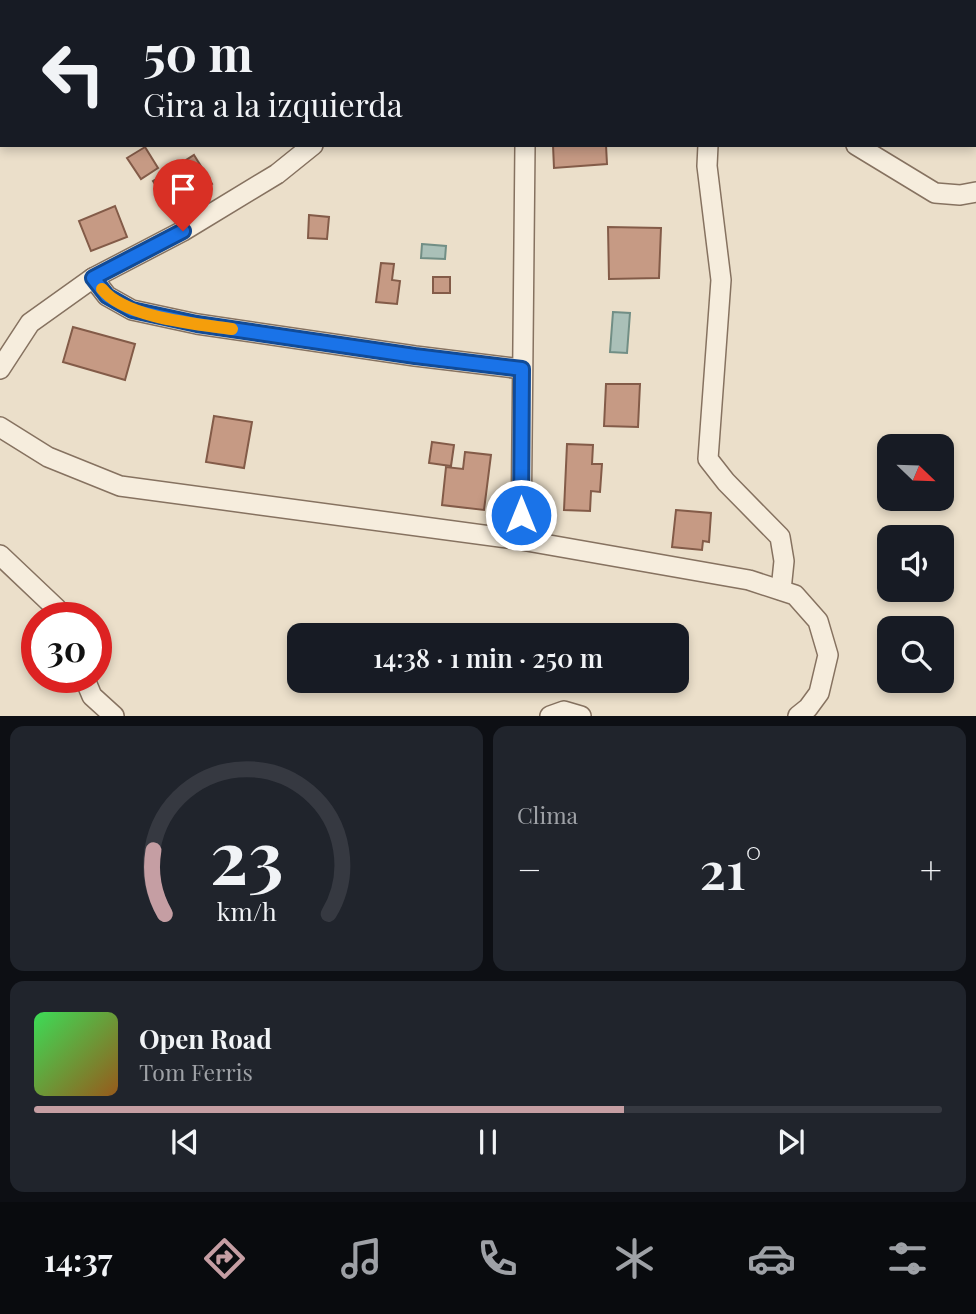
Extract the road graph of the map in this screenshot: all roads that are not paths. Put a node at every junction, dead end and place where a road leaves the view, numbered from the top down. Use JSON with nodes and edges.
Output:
{"nodes":[{"id":1,"x":311,"y":147,"type":"edge"},
{"id":2,"x":525,"y":147,"type":"edge"},
{"id":3,"x":708,"y":147,"type":"edge"},
{"id":4,"x":859,"y":147,"type":"edge"},
{"id":5,"x":976,"y":192,"type":"edge"},
{"id":6,"x":93,"y":278,"type":"junction"},
{"id":7,"x":0,"y":369,"type":"edge"},
{"id":8,"x":522,"y":369,"type":"junction"},
{"id":9,"x":0,"y":427,"type":"edge"},
{"id":10,"x":521,"y":540,"type":"junction"},
{"id":11,"x":0,"y":555,"type":"edge"},
{"id":12,"x":781,"y":590,"type":"junction"},
{"id":13,"x":50,"y":602,"type":"edge"},
{"id":14,"x":91,"y":693,"type":"edge"},
{"id":15,"x":114,"y":716,"type":"edge"},
{"id":16,"x":550,"y":716,"type":"edge"},
{"id":17,"x":580,"y":716,"type":"edge"},
{"id":18,"x":798,"y":716,"type":"edge"}],
"edges":[{"from":1,"to":6,"type":"street"},
{"from":2,"to":8,"type":"street"},
{"from":3,"to":12,"type":"street"},
{"from":4,"to":5,"type":"street"},
{"from":6,"to":7,"type":"street"},
{"from":6,"to":8,"type":"street"},
{"from":8,"to":10,"type":"street"},
{"from":9,"to":10,"type":"street"},
{"from":10,"to":12,"type":"street"},
{"from":11,"to":13,"type":"street"},
{"from":12,"to":18,"type":"street"},
{"from":14,"to":15,"type":"street"},
{"from":16,"to":17,"type":"street"}]}
